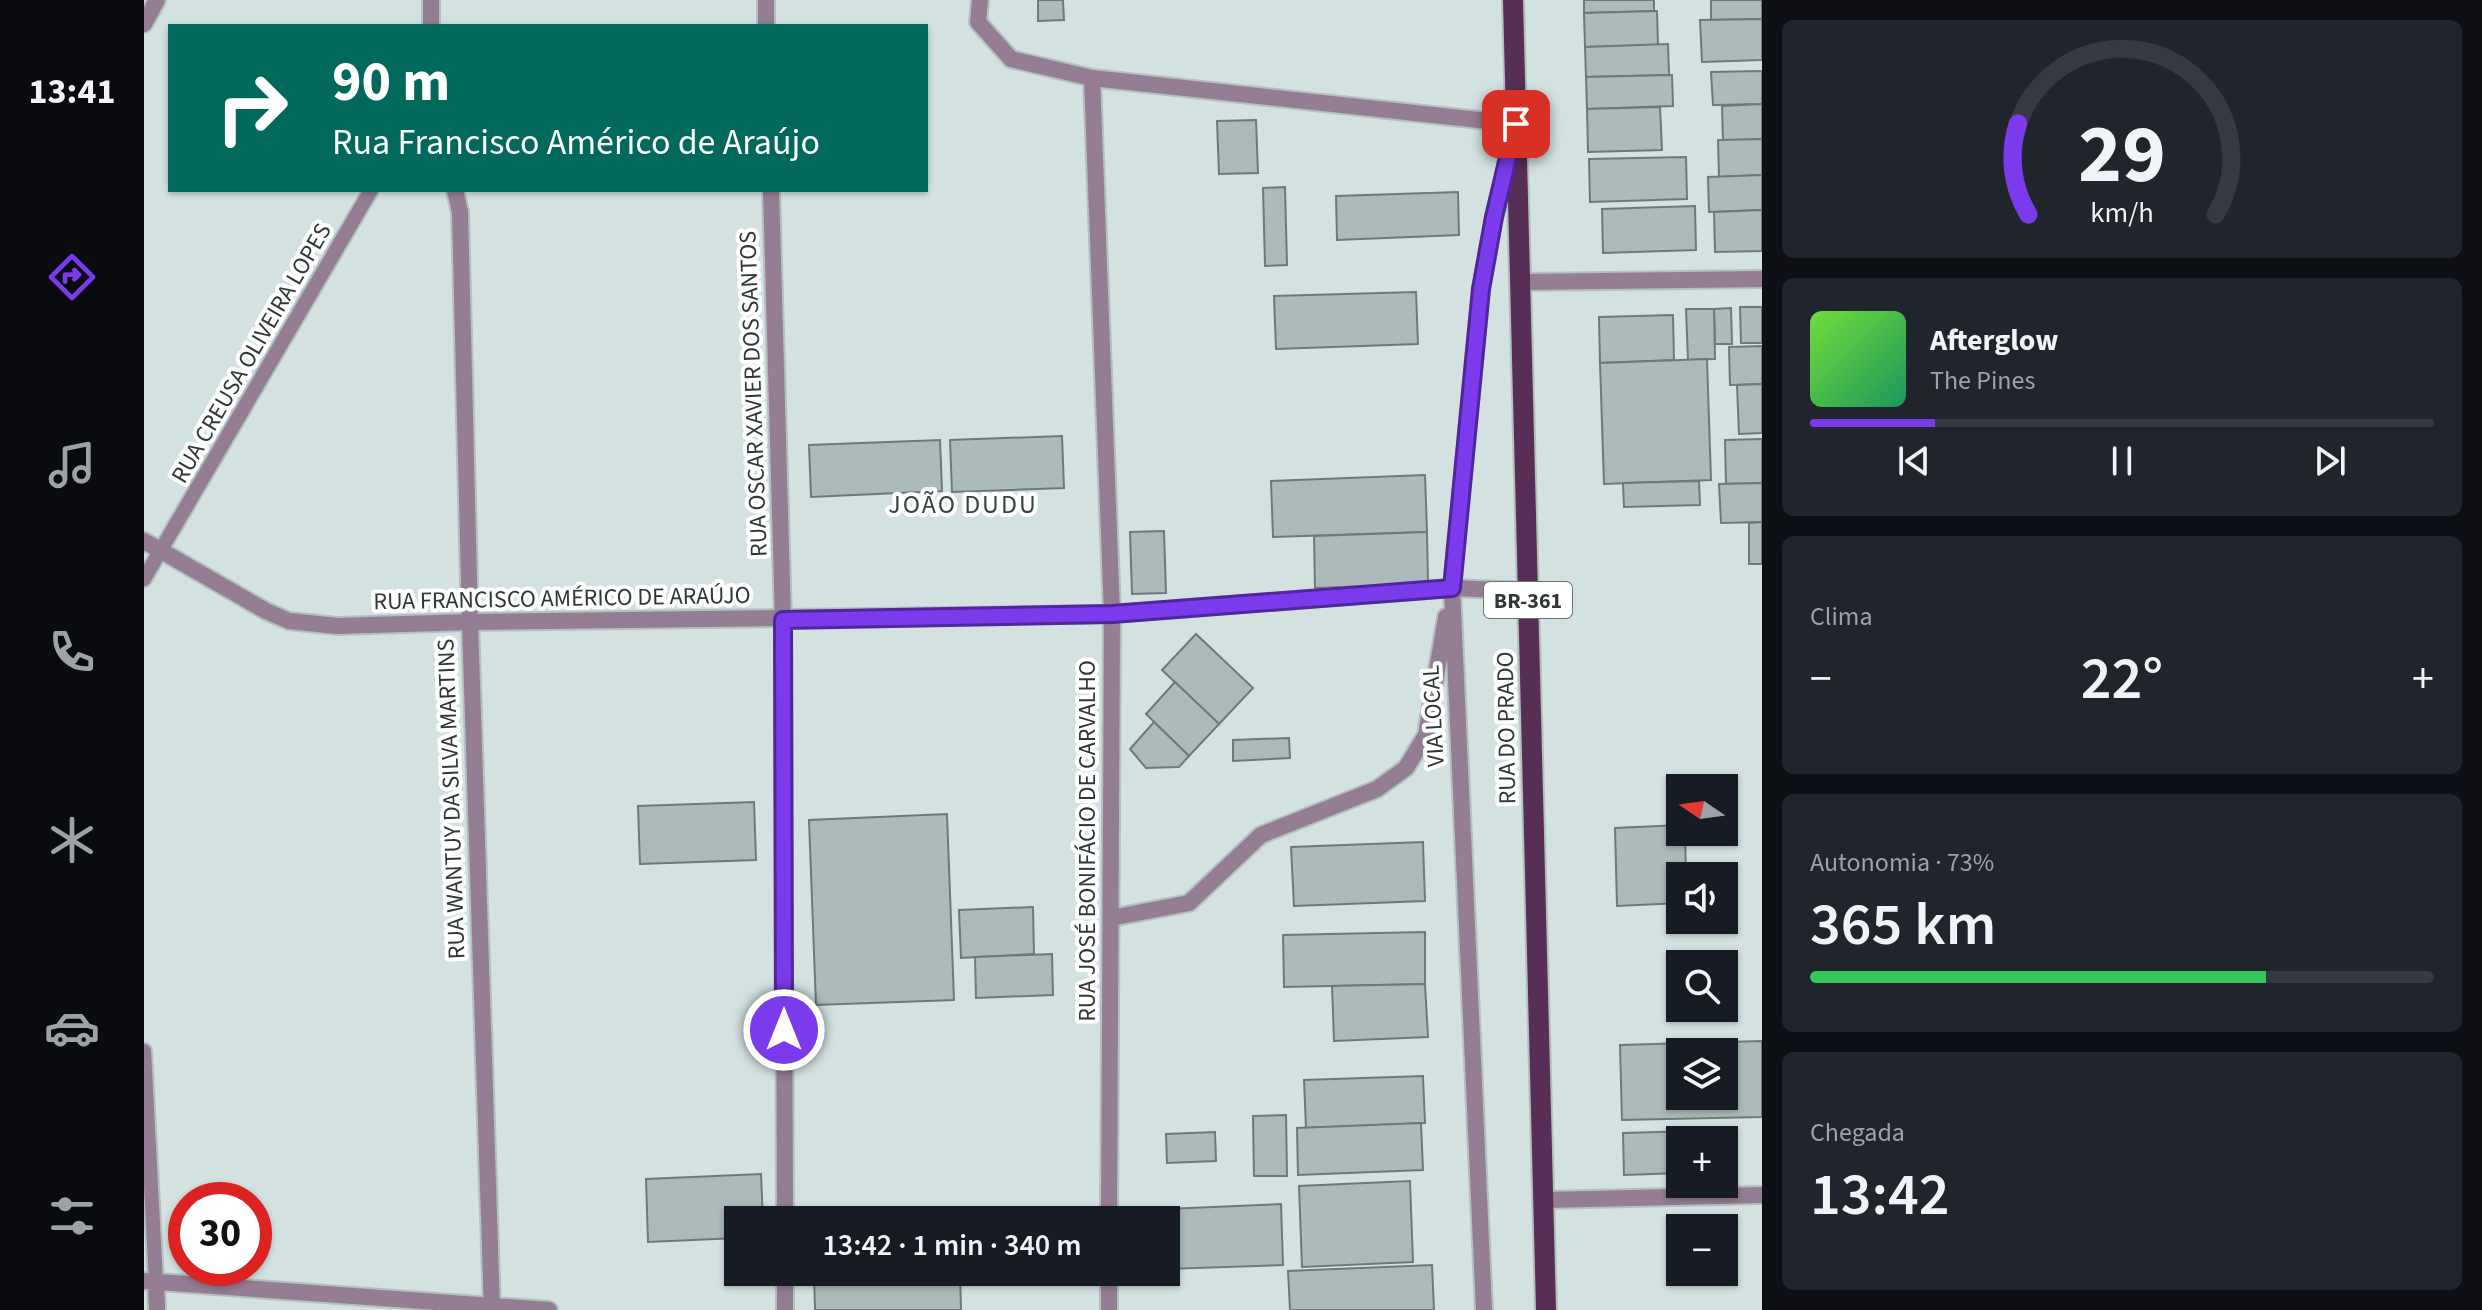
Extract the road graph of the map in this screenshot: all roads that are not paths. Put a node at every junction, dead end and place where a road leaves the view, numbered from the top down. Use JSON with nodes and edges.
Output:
{"nodes":[{"id":1,"x":157,"y":0,"type":"edge"},
{"id":2,"x":431,"y":0,"type":"edge"},
{"id":3,"x":766,"y":0,"type":"edge"},
{"id":4,"x":980,"y":0,"type":"edge"},
{"id":5,"x":1513,"y":0,"type":"edge"},
{"id":6,"x":144,"y":24,"type":"edge"},
{"id":7,"x":431,"y":24,"type":"edge"},
{"id":8,"x":766,"y":24,"type":"edge"},
{"id":9,"x":1092,"y":78,"type":"junction"},
{"id":10,"x":1516,"y":124,"type":"junction"},
{"id":11,"x":370,"y":192,"type":"edge"},
{"id":12,"x":455,"y":192,"type":"edge"},
{"id":13,"x":771,"y":192,"type":"edge"},
{"id":14,"x":1762,"y":279,"type":"edge"},
{"id":15,"x":1520,"y":282,"type":"junction"},
{"id":16,"x":144,"y":541,"type":"edge"},
{"id":17,"x":161,"y":551,"type":"junction"},
{"id":18,"x":144,"y":579,"type":"edge"},
{"id":19,"x":1452,"y":588,"type":"junction"},
{"id":20,"x":1528,"y":591,"type":"junction"},
{"id":21,"x":1112,"y":614,"type":"junction"},
{"id":22,"x":783,"y":620,"type":"junction"},
{"id":23,"x":470,"y":622,"type":"junction"},
{"id":24,"x":1111,"y":918,"type":"junction"},
{"id":25,"x":144,"y":1051,"type":"edge"},
{"id":26,"x":1762,"y":1195,"type":"edge"},
{"id":27,"x":1544,"y":1200,"type":"junction"},
{"id":28,"x":785,"y":1206,"type":"edge"},
{"id":29,"x":1109,"y":1206,"type":"edge"},
{"id":30,"x":150,"y":1281,"type":"edge"},
{"id":31,"x":785,"y":1286,"type":"edge"},
{"id":32,"x":1109,"y":1286,"type":"edge"},
{"id":33,"x":492,"y":1308,"type":"edge"},
{"id":34,"x":157,"y":1310,"type":"edge"},
{"id":35,"x":549,"y":1310,"type":"edge"},
{"id":36,"x":785,"y":1310,"type":"edge"},
{"id":37,"x":1109,"y":1310,"type":"edge"},
{"id":38,"x":1484,"y":1310,"type":"edge"},
{"id":39,"x":1546,"y":1310,"type":"edge"}],
"edges":[{"from":1,"to":6,"type":"street"},
{"from":2,"to":7,"type":"street"},
{"from":3,"to":8,"type":"street"},
{"from":4,"to":9,"type":"street"},
{"from":5,"to":10,"type":"main road","name":"RUA DO PRADO","number":"BR-361"},
{"from":9,"to":10,"type":"street"},
{"from":9,"to":21,"type":"street","name":"RUA JOSÉ BONIFÁCIO DE CARVALHO"},
{"from":10,"to":15,"type":"main road","name":"RUA DO PRADO","number":"BR-361"},
{"from":10,"to":19,"type":"street","name":"VIA LOCAL"},
{"from":11,"to":17,"type":"lane","name":"RUA CREUSA OLIVEIRA LOPES"},
{"from":12,"to":23,"type":"street","name":"RUA WANTUY DA SILVA MARTINS"},
{"from":13,"to":22,"type":"street","name":"RUA OSCAR XAVIER DOS SANTOS"},
{"from":14,"to":15,"type":"street"},
{"from":15,"to":20,"type":"main road","name":"RUA DO PRADO","number":"BR-361"},
{"from":16,"to":17,"type":"street","name":"RUA FRANCISCO AMÉRICO DE ARAÚJO"},
{"from":17,"to":18,"type":"lane","name":"RUA CREUSA OLIVEIRA LOPES"},
{"from":17,"to":23,"type":"street","name":"RUA FRANCISCO AMÉRICO DE ARAÚJO"},
{"from":19,"to":20,"type":"street","name":"RUA FRANCISCO AMÉRICO DE ARAÚJO"},
{"from":19,"to":21,"type":"street","name":"RUA FRANCISCO AMÉRICO DE ARAÚJO"},
{"from":19,"to":24,"type":"street"},
{"from":19,"to":38,"type":"street","name":"VIA LOCAL"},
{"from":20,"to":27,"type":"main road","name":"RUA DO PRADO","number":"BR-361"},
{"from":21,"to":22,"type":"street","name":"RUA FRANCISCO AMÉRICO DE ARAÚJO"},
{"from":21,"to":24,"type":"street","name":"RUA JOSÉ BONIFÁCIO DE CARVALHO"},
{"from":22,"to":23,"type":"street","name":"RUA FRANCISCO AMÉRICO DE ARAÚJO"},
{"from":22,"to":28,"type":"street","name":"RUA OSCAR XAVIER DOS SANTOS"},
{"from":23,"to":33,"type":"street","name":"RUA WANTUY DA SILVA MARTINS"},
{"from":24,"to":29,"type":"street","name":"RUA JOSÉ BONIFÁCIO DE CARVALHO"},
{"from":25,"to":30,"type":"lane"},
{"from":26,"to":27,"type":"street"},
{"from":27,"to":39,"type":"main road","name":"RUA DO PRADO","number":"BR-361"},
{"from":30,"to":33,"type":"street"},
{"from":30,"to":34,"type":"street"},
{"from":31,"to":36,"type":"street"},
{"from":32,"to":37,"type":"street"},
{"from":33,"to":35,"type":"street"}]}
